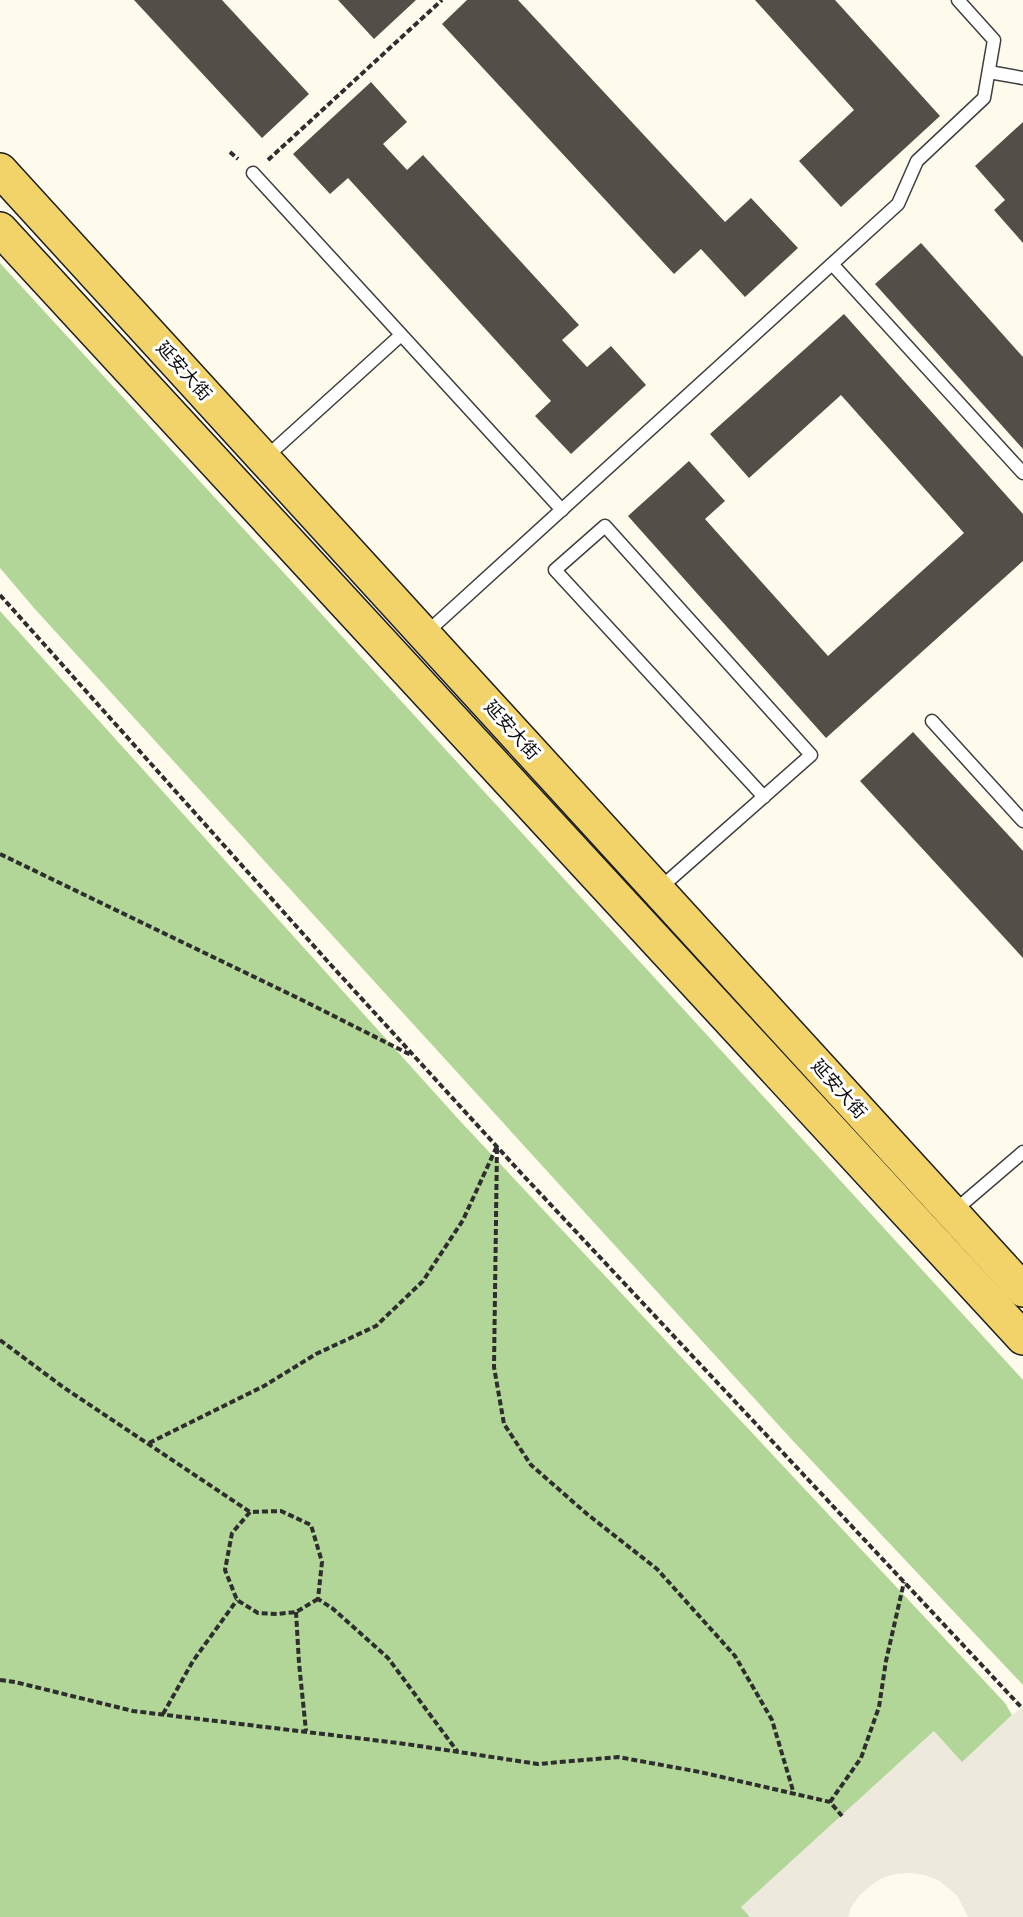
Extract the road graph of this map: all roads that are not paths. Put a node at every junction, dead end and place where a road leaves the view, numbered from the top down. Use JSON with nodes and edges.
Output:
{"nodes":[{"id":1,"x":958,"y":0,"type":"edge"},
{"id":2,"x":989,"y":72,"type":"junction"},
{"id":3,"x":1023,"y":78,"type":"edge"},
{"id":4,"x":0,"y":170,"type":"edge"},
{"id":5,"x":253,"y":173,"type":"road end"},
{"id":6,"x":0,"y":229,"type":"edge"},
{"id":7,"x":832,"y":264,"type":"junction"},
{"id":8,"x":401,"y":335,"type":"junction"},
{"id":9,"x":264,"y":459,"type":"junction"},
{"id":10,"x":1023,"y":473,"type":"edge"},
{"id":11,"x":562,"y":510,"type":"junction"},
{"id":12,"x":424,"y":634,"type":"junction"},
{"id":13,"x":932,"y":721,"type":"dead end"},
{"id":14,"x":764,"y":797,"type":"junction"},
{"id":15,"x":1023,"y":821,"type":"edge"},
{"id":16,"x":658,"y":890,"type":"junction"},
{"id":17,"x":1023,"y":1152,"type":"edge"},
{"id":18,"x":952,"y":1213,"type":"junction"},
{"id":19,"x":1023,"y":1290,"type":"edge"},
{"id":20,"x":1023,"y":1338,"type":"edge"}],
"edges":[{"from":1,"to":2,"type":"lane"},
{"from":2,"to":3,"type":"lane"},
{"from":2,"to":7,"type":"lane"},
{"from":4,"to":9,"type":"main road","name":"延安大街"},
{"from":5,"to":8,"type":"lane"},
{"from":6,"to":20,"type":"main road","name":"延安大街"},
{"from":7,"to":10,"type":"lane"},
{"from":7,"to":11,"type":"lane"},
{"from":8,"to":9,"type":"lane"},
{"from":8,"to":11,"type":"lane"},
{"from":9,"to":12,"type":"main road","name":"延安大街"},
{"from":11,"to":12,"type":"lane"},
{"from":12,"to":16,"type":"main road","name":"延安大街"},
{"from":13,"to":15,"type":"lane"},
{"from":14,"to":14,"type":"lane"},
{"from":14,"to":16,"type":"lane"},
{"from":16,"to":18,"type":"main road","name":"延安大街"},
{"from":17,"to":18,"type":"lane"},
{"from":18,"to":19,"type":"main road","name":"延安大街"}]}
